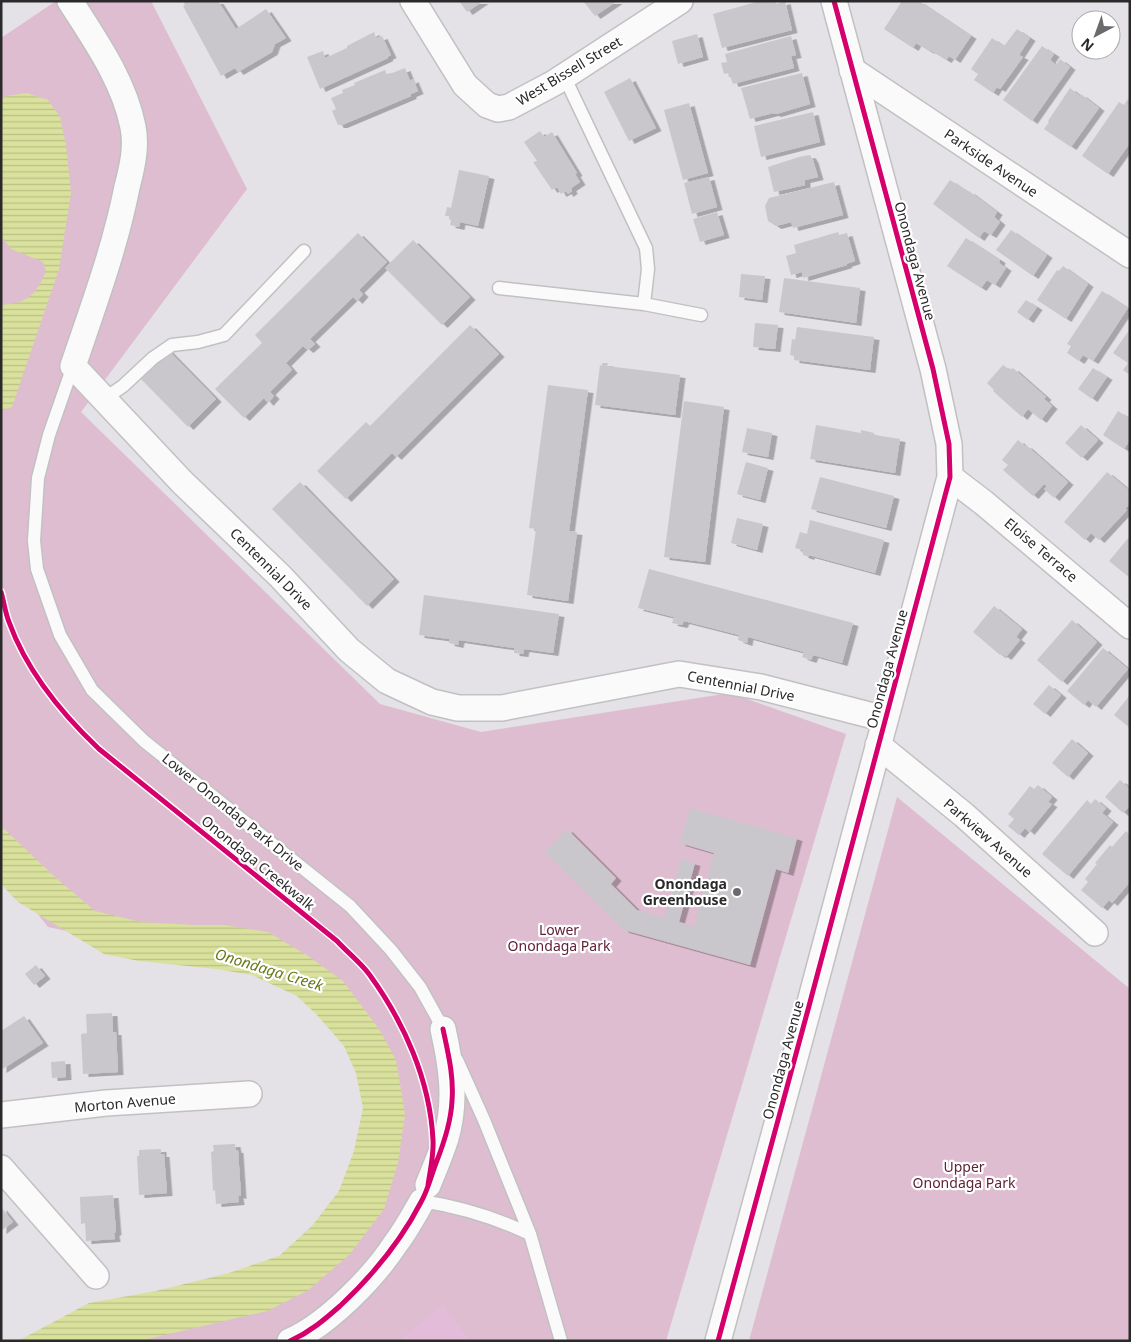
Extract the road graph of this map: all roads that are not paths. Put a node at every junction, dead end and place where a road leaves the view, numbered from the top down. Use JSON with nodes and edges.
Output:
{"nodes":[{"id":1,"x":70,"y":1,"type":"edge"},
{"id":2,"x":413,"y":1,"type":"edge"},
{"id":3,"x":680,"y":1,"type":"edge"},
{"id":4,"x":834,"y":1,"type":"edge"},
{"id":5,"x":852,"y":70,"type":"junction"},
{"id":6,"x":564,"y":76,"type":"junction"},
{"id":7,"x":304,"y":251,"type":"dead end"},
{"id":8,"x":1130,"y":255,"type":"edge"},
{"id":9,"x":499,"y":288,"type":"dead end"},
{"id":10,"x":644,"y":304,"type":"junction"},
{"id":11,"x":701,"y":316,"type":"dead end"},
{"id":12,"x":73,"y":366,"type":"junction"},
{"id":13,"x":104,"y":399,"type":"junction"},
{"id":14,"x":950,"y":477,"type":"junction"},
{"id":15,"x":1130,"y":626,"type":"edge"},
{"id":16,"x":885,"y":719,"type":"junction"},
{"id":17,"x":878,"y":745,"type":"junction"},
{"id":18,"x":1095,"y":933,"type":"dead end"},
{"id":19,"x":443,"y":1029,"type":"junction"},
{"id":20,"x":248,"y":1094,"type":"dead end"},
{"id":21,"x":1,"y":1115,"type":"edge"},
{"id":22,"x":1,"y":1168,"type":"edge"},
{"id":23,"x":425,"y":1193,"type":"junction"},
{"id":24,"x":530,"y":1234,"type":"junction"},
{"id":25,"x":96,"y":1276,"type":"dead end"},
{"id":26,"x":290,"y":1341,"type":"edge"},
{"id":27,"x":560,"y":1341,"type":"edge"},
{"id":28,"x":718,"y":1341,"type":"edge"}],
"edges":[{"from":1,"to":12,"type":"street"},
{"from":2,"to":6,"type":"street","name":"West Bissell Street"},
{"from":3,"to":6,"type":"street","name":"West Bissell Street"},
{"from":4,"to":5,"type":"street","name":"Onondaga Avenue"},
{"from":5,"to":8,"type":"street","name":"Parkside Avenue"},
{"from":5,"to":14,"type":"street","name":"Onondaga Avenue"},
{"from":6,"to":10,"type":"lane"},
{"from":7,"to":13,"type":"lane"},
{"from":9,"to":10,"type":"lane"},
{"from":10,"to":11,"type":"lane"},
{"from":12,"to":13,"type":"street","name":"Centennial Drive"},
{"from":12,"to":19,"type":"lane","name":"Lower Onondag Park Drive"},
{"from":13,"to":16,"type":"street","name":"Centennial Drive"},
{"from":14,"to":15,"type":"street","name":"Eloise Terrace"},
{"from":14,"to":16,"type":"street","name":"Onondaga Avenue"},
{"from":16,"to":17,"type":"street","name":"Onondaga Avenue"},
{"from":17,"to":18,"type":"street","name":"Parkview Avenue"},
{"from":17,"to":28,"type":"street","name":"Onondaga Avenue"},
{"from":19,"to":23,"type":"street"},
{"from":19,"to":24,"type":"lane","name":"Lower Onondag Park Drive"},
{"from":20,"to":21,"type":"street","name":"Morton Avenue"},
{"from":22,"to":25,"type":"street"},
{"from":23,"to":24,"type":"lane"},
{"from":23,"to":26,"type":"street"},
{"from":24,"to":27,"type":"lane","name":"Lower Onondag Park Drive"}]}
